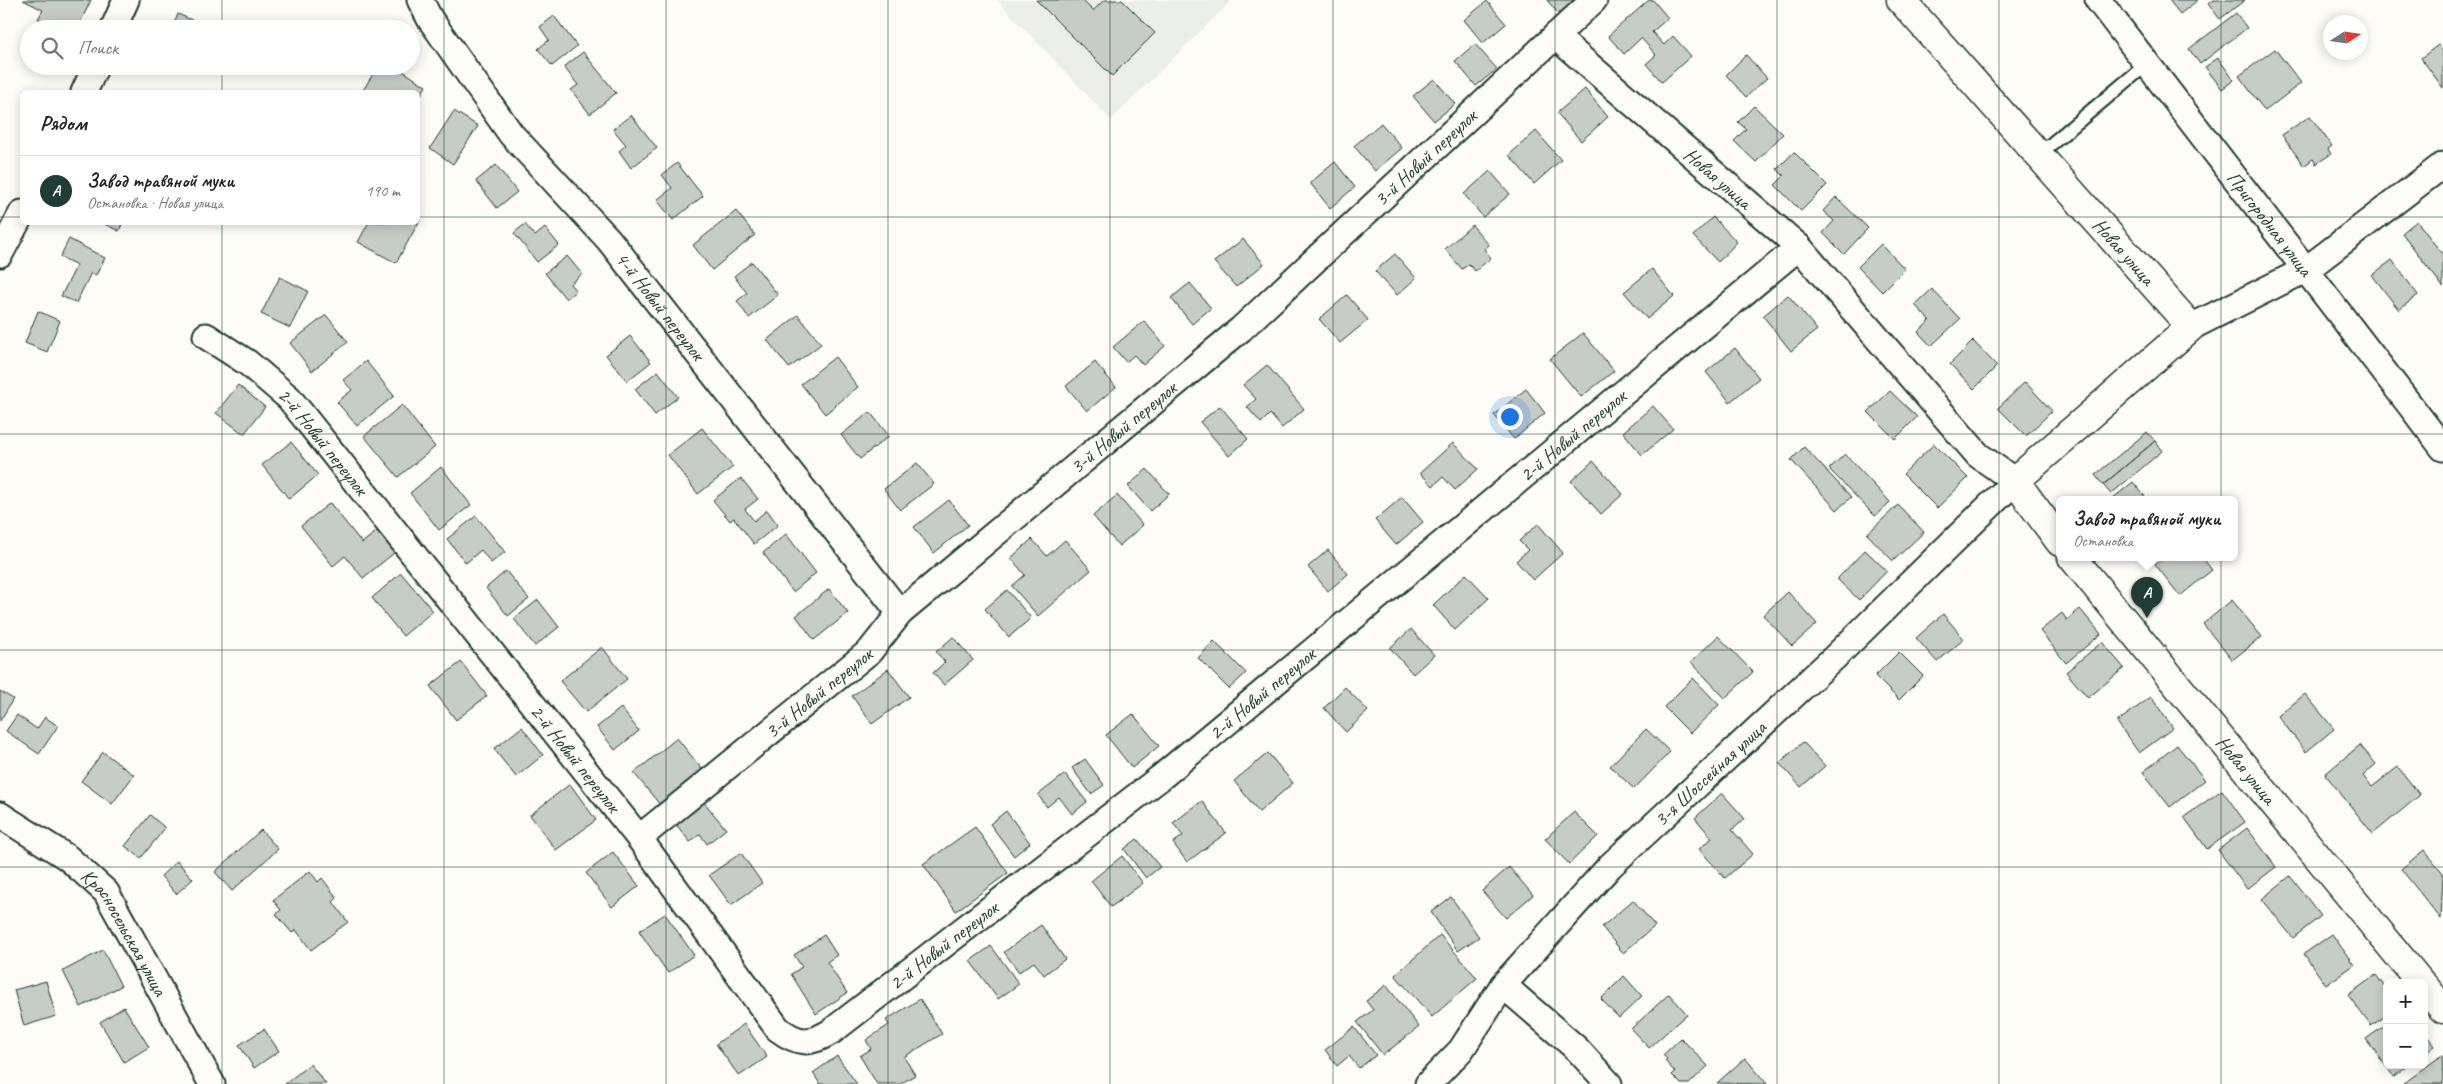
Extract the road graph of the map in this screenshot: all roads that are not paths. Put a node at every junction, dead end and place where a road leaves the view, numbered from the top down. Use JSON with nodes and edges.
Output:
{"nodes":[{"id":1,"x":126,"y":0,"type":"edge"},
{"id":2,"x":420,"y":0,"type":"edge"},
{"id":3,"x":1594,"y":0,"type":"edge"},
{"id":4,"x":1901,"y":0,"type":"edge"},
{"id":5,"x":2098,"y":0,"type":"edge"},
{"id":6,"x":117,"y":20,"type":"edge"},
{"id":7,"x":1555,"y":36,"type":"junction"},
{"id":8,"x":2147,"y":64,"type":"junction"},
{"id":9,"x":92,"y":75,"type":"edge"},
{"id":10,"x":85,"y":90,"type":"edge"},
{"id":11,"x":2038,"y":156,"type":"junction"},
{"id":12,"x":2443,"y":165,"type":"edge"},
{"id":13,"x":20,"y":217,"type":"edge"},
{"id":14,"x":1798,"y":247,"type":"junction"},
{"id":15,"x":0,"y":254,"type":"edge"},
{"id":16,"x":2307,"y":268,"type":"junction"},
{"id":17,"x":2192,"y":327,"type":"junction"},
{"id":18,"x":206,"y":336,"type":"dead end"},
{"id":19,"x":2443,"y":448,"type":"edge"},
{"id":20,"x":2015,"y":481,"type":"junction"},
{"id":21,"x":2056,"y":537,"type":"edge"},
{"id":22,"x":2075,"y":561,"type":"edge"},
{"id":23,"x":900,"y":613,"type":"junction"},
{"id":24,"x":0,"y":814,"type":"edge"},
{"id":25,"x":639,"y":838,"type":"junction"},
{"id":26,"x":2419,"y":979,"type":"edge"},
{"id":27,"x":1503,"y":984,"type":"junction"},
{"id":28,"x":2428,"y":991,"type":"edge"},
{"id":29,"x":2443,"y":1009,"type":"edge"},
{"id":30,"x":212,"y":1084,"type":"edge"},
{"id":31,"x":1428,"y":1084,"type":"edge"},
{"id":32,"x":1609,"y":1084,"type":"edge"}],
"edges":[{"from":1,"to":6,"type":"street"},
{"from":2,"to":23,"type":"street","name":"4-й Новый переулок"},
{"from":3,"to":7,"type":"street","name":"3-й Новый переулок"},
{"from":4,"to":11,"type":"street","name":"Новая улица"},
{"from":5,"to":8,"type":"street","name":"Пригородная улица"},
{"from":7,"to":14,"type":"street","name":"Новая улица"},
{"from":7,"to":23,"type":"street","name":"3-й Новый переулок"},
{"from":8,"to":11,"type":"lane"},
{"from":8,"to":16,"type":"street","name":"Пригородная улица"},
{"from":9,"to":10,"type":"street"},
{"from":11,"to":17,"type":"street","name":"Новая улица"},
{"from":12,"to":16,"type":"street"},
{"from":13,"to":15,"type":"street"},
{"from":14,"to":20,"type":"street","name":"Новая улица"},
{"from":14,"to":25,"type":"street","name":"2-й Новый переулок"},
{"from":16,"to":17,"type":"street"},
{"from":16,"to":19,"type":"street","name":"Пригородная улица"},
{"from":17,"to":20,"type":"street"},
{"from":18,"to":25,"type":"street","name":"2-й Новый переулок"},
{"from":20,"to":21,"type":"street","name":"Новая улица"},
{"from":20,"to":27,"type":"street","name":"3-я Шоссейная улица"},
{"from":22,"to":26,"type":"street","name":"Новая улица"},
{"from":23,"to":25,"type":"street","name":"3-й Новый переулок"},
{"from":24,"to":30,"type":"street","name":"Красносельская улица"},
{"from":27,"to":31,"type":"street","name":"3-я Шоссейная улица"},
{"from":27,"to":32,"type":"street"},
{"from":28,"to":29,"type":"street"}]}
